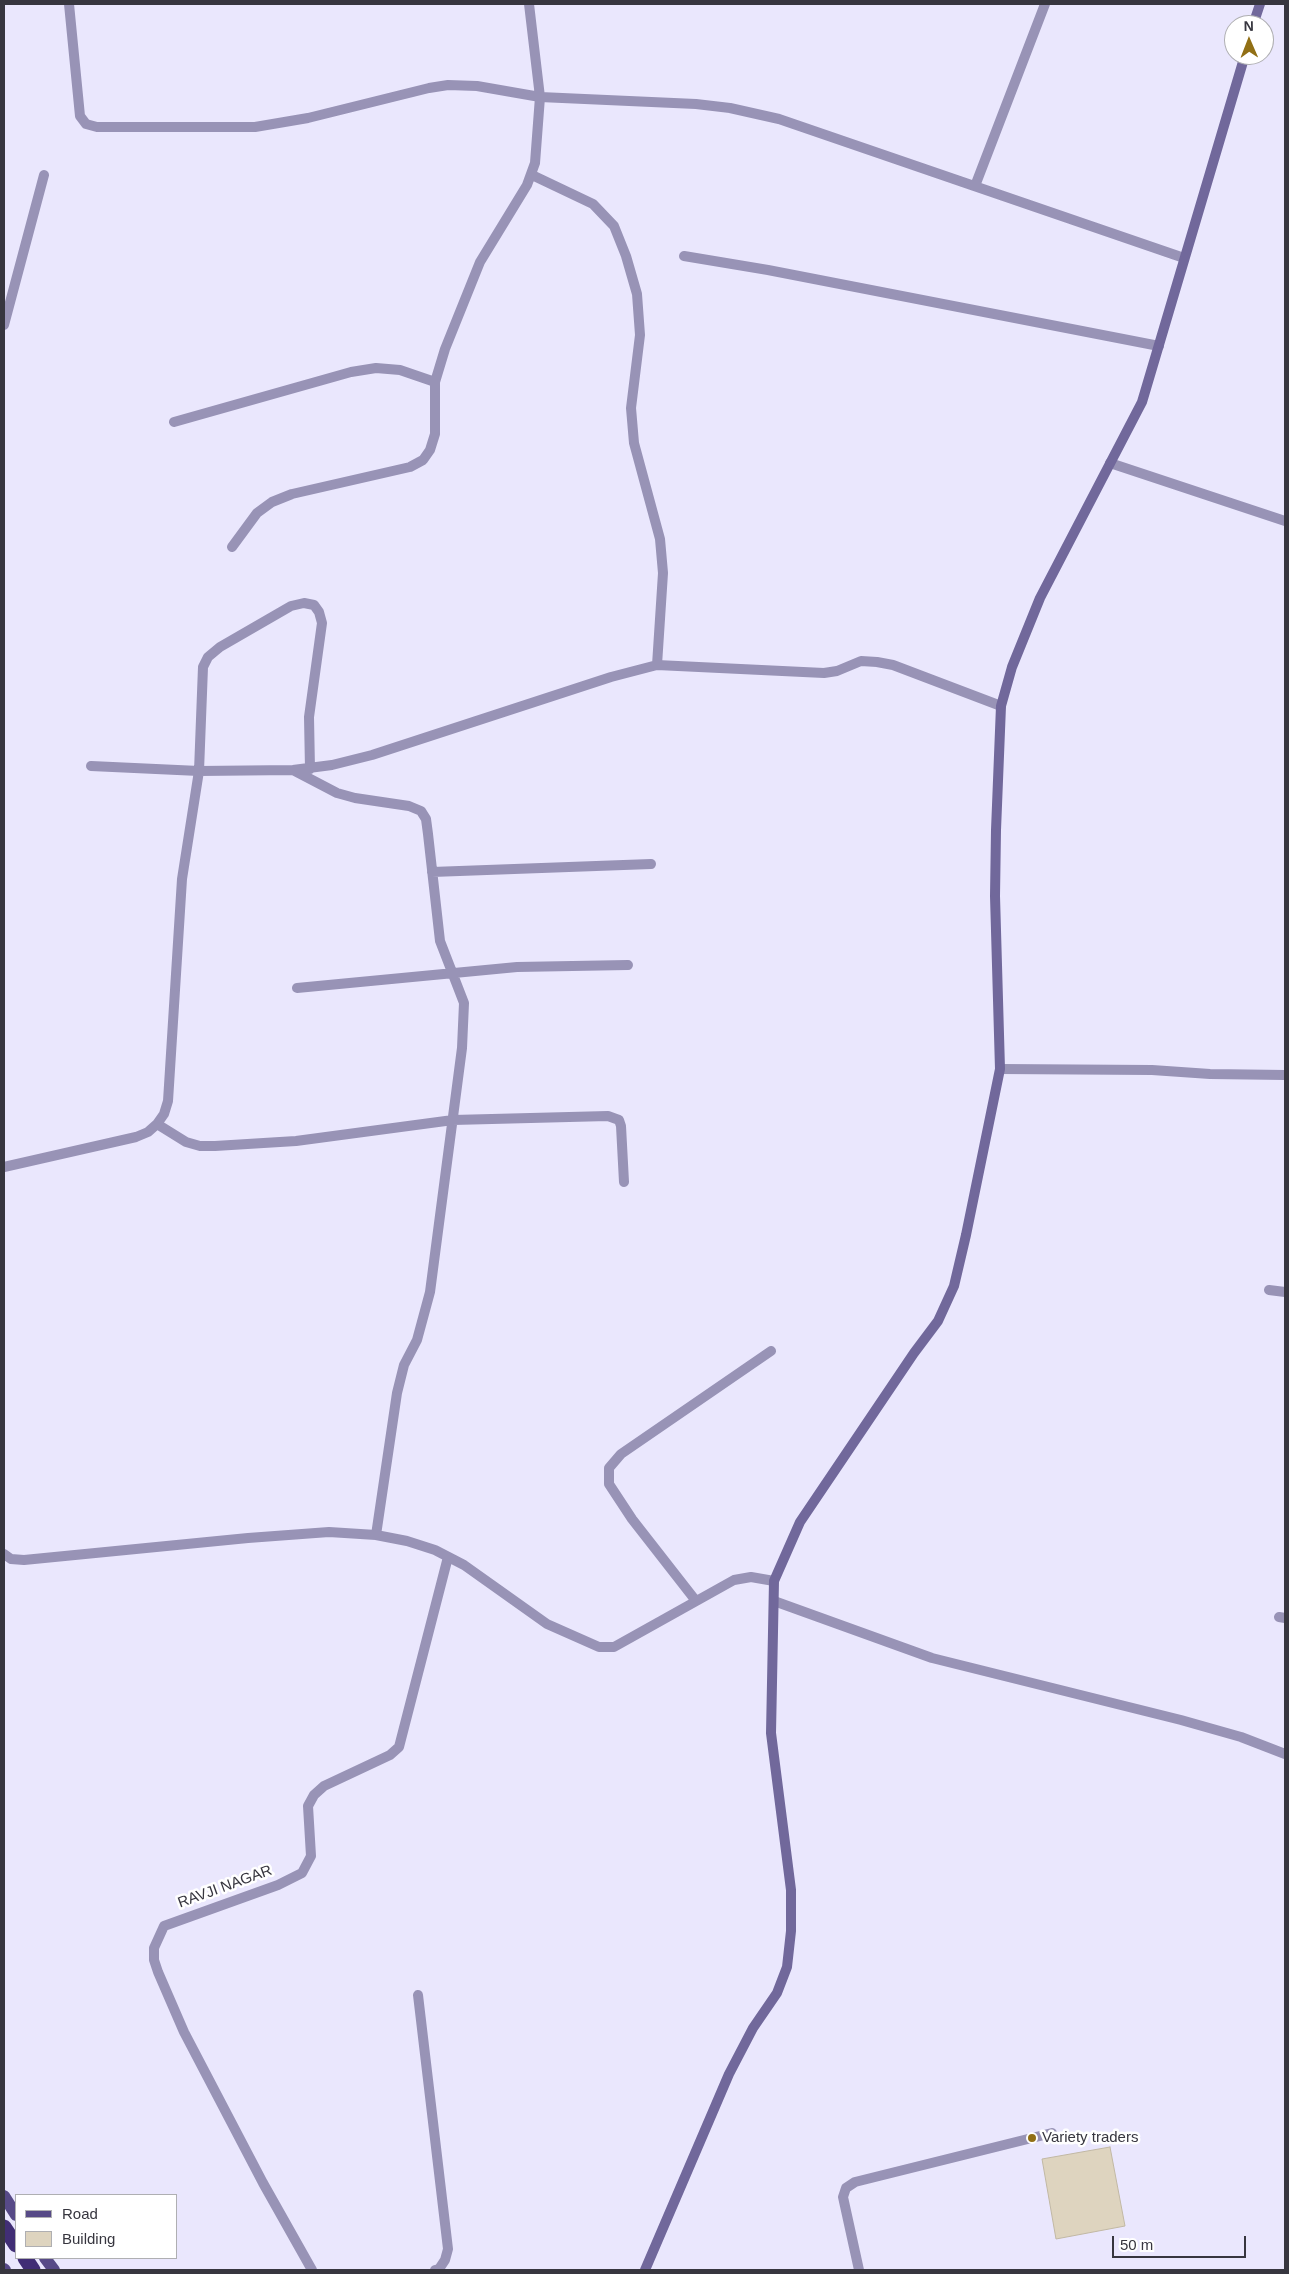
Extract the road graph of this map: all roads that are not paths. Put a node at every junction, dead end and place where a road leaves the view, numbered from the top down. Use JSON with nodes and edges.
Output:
{"nodes":[{"id":1,"x":69,"y":4,"type":"edge"},
{"id":2,"x":529,"y":4,"type":"edge"},
{"id":3,"x":1045,"y":4,"type":"edge"},
{"id":4,"x":1242,"y":65,"type":"edge"},
{"id":5,"x":540,"y":98,"type":"junction"},
{"id":6,"x":44,"y":175,"type":"dead end"},
{"id":7,"x":532,"y":175,"type":"junction"},
{"id":8,"x":974,"y":186,"type":"junction"},
{"id":9,"x":684,"y":256,"type":"dead end"},
{"id":10,"x":1184,"y":258,"type":"junction"},
{"id":11,"x":4,"y":326,"type":"edge"},
{"id":12,"x":1159,"y":346,"type":"junction"},
{"id":13,"x":435,"y":382,"type":"junction"},
{"id":14,"x":174,"y":422,"type":"dead end"},
{"id":15,"x":1110,"y":463,"type":"junction"},
{"id":16,"x":1285,"y":521,"type":"edge"},
{"id":17,"x":232,"y":547,"type":"dead end"},
{"id":18,"x":656,"y":665,"type":"junction"},
{"id":19,"x":1001,"y":706,"type":"junction"},
{"id":20,"x":91,"y":766,"type":"dead end"},
{"id":21,"x":310,"y":768,"type":"junction"},
{"id":22,"x":293,"y":770,"type":"junction"},
{"id":23,"x":199,"y":771,"type":"junction"},
{"id":24,"x":651,"y":864,"type":"dead end"},
{"id":25,"x":432,"y":872,"type":"junction"},
{"id":26,"x":628,"y":965,"type":"dead end"},
{"id":27,"x":452,"y":972,"type":"junction"},
{"id":28,"x":297,"y":988,"type":"dead end"},
{"id":29,"x":1000,"y":1069,"type":"junction"},
{"id":30,"x":1285,"y":1075,"type":"edge"},
{"id":31,"x":453,"y":1120,"type":"junction"},
{"id":32,"x":157,"y":1124,"type":"junction"},
{"id":33,"x":4,"y":1167,"type":"edge"},
{"id":34,"x":624,"y":1182,"type":"dead end"},
{"id":35,"x":1269,"y":1290,"type":"dead end"},
{"id":36,"x":1285,"y":1292,"type":"edge"},
{"id":37,"x":771,"y":1351,"type":"dead end"},
{"id":38,"x":376,"y":1536,"type":"junction"},
{"id":39,"x":4,"y":1554,"type":"edge"},
{"id":40,"x":448,"y":1557,"type":"junction"},
{"id":41,"x":774,"y":1581,"type":"junction"},
{"id":42,"x":696,"y":1601,"type":"junction"},
{"id":43,"x":774,"y":1601,"type":"junction"},
{"id":44,"x":1285,"y":1754,"type":"edge"},
{"id":45,"x":418,"y":1994,"type":"dead end"},
{"id":46,"x":1052,"y":2134,"type":"dead end"},
{"id":47,"x":4,"y":2196,"type":"edge"},
{"id":48,"x":15,"y":2213,"type":"edge"},
{"id":49,"x":4,"y":2227,"type":"edge"},
{"id":50,"x":15,"y":2244,"type":"edge"},
{"id":51,"x":26,"y":2259,"type":"edge"},
{"id":52,"x":46,"y":2259,"type":"edge"},
{"id":53,"x":33,"y":2270,"type":"edge"},
{"id":54,"x":54,"y":2270,"type":"edge"},
{"id":55,"x":312,"y":2270,"type":"edge"},
{"id":56,"x":435,"y":2270,"type":"edge"},
{"id":57,"x":645,"y":2270,"type":"edge"},
{"id":58,"x":859,"y":2270,"type":"edge"}],
"edges":[{"from":1,"to":5,"type":"street"},
{"from":2,"to":5,"type":"street"},
{"from":3,"to":8,"type":"street"},
{"from":4,"to":10,"type":"street"},
{"from":5,"to":7,"type":"street"},
{"from":5,"to":8,"type":"street"},
{"from":6,"to":11,"type":"street"},
{"from":7,"to":13,"type":"street"},
{"from":7,"to":18,"type":"street"},
{"from":8,"to":10,"type":"street"},
{"from":9,"to":12,"type":"street"},
{"from":10,"to":12,"type":"street"},
{"from":12,"to":15,"type":"street"},
{"from":13,"to":14,"type":"street"},
{"from":13,"to":17,"type":"street"},
{"from":15,"to":16,"type":"street"},
{"from":15,"to":19,"type":"street"},
{"from":18,"to":19,"type":"street"},
{"from":18,"to":21,"type":"street"},
{"from":19,"to":29,"type":"street"},
{"from":20,"to":23,"type":"street"},
{"from":21,"to":22,"type":"street"},
{"from":21,"to":23,"type":"street"},
{"from":22,"to":23,"type":"street"},
{"from":22,"to":25,"type":"street"},
{"from":23,"to":32,"type":"street"},
{"from":24,"to":25,"type":"street"},
{"from":25,"to":27,"type":"street"},
{"from":26,"to":27,"type":"street"},
{"from":27,"to":28,"type":"street"},
{"from":27,"to":31,"type":"street"},
{"from":29,"to":30,"type":"street"},
{"from":29,"to":41,"type":"street"},
{"from":31,"to":32,"type":"street"},
{"from":31,"to":34,"type":"street"},
{"from":31,"to":38,"type":"street"},
{"from":32,"to":33,"type":"street"},
{"from":35,"to":36,"type":"street"},
{"from":37,"to":42,"type":"street"},
{"from":38,"to":39,"type":"street"},
{"from":38,"to":40,"type":"street"},
{"from":40,"to":42,"type":"street"},
{"from":40,"to":55,"type":"street","name":"RAVJI NAGAR"},
{"from":41,"to":42,"type":"street"},
{"from":41,"to":43,"type":"street"},
{"from":43,"to":44,"type":"street"},
{"from":43,"to":57,"type":"street"},
{"from":45,"to":56,"type":"street"},
{"from":46,"to":58,"type":"street"},
{"from":47,"to":48,"type":"main road"},
{"from":49,"to":50,"type":"highway"},
{"from":51,"to":53,"type":"highway"},
{"from":52,"to":54,"type":"main road"}]}
